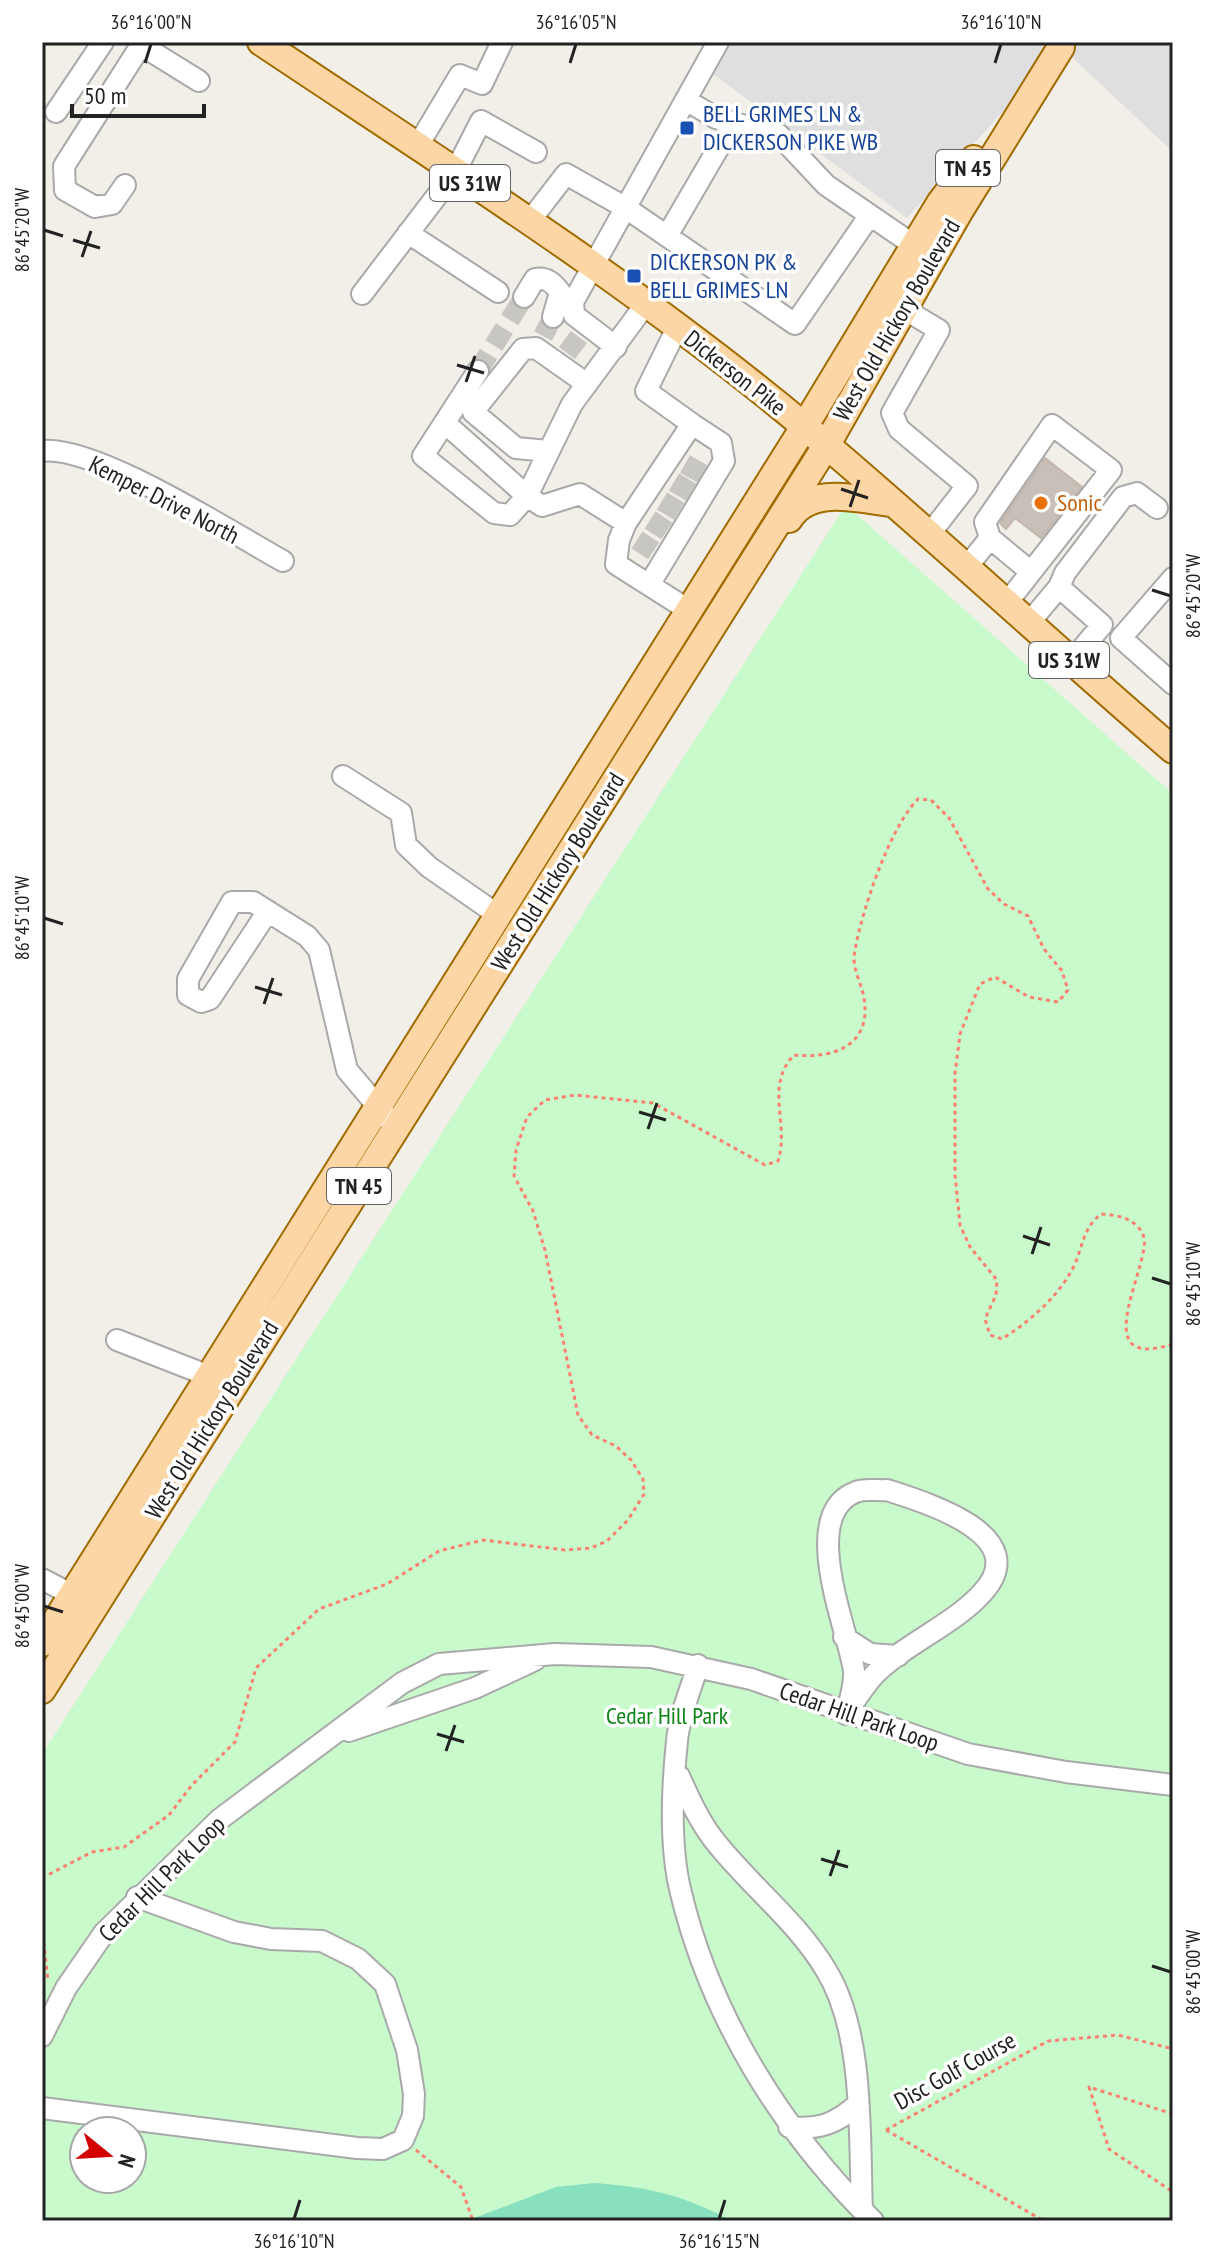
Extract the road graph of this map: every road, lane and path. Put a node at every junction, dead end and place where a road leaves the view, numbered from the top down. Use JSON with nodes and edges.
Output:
{"nodes":[{"id":1,"x":103,"y":42,"type":"edge"},
{"id":2,"x":261,"y":42,"type":"edge"},
{"id":3,"x":502,"y":42,"type":"edge"},
{"id":4,"x":718,"y":42,"type":"edge"},
{"id":5,"x":142,"y":44,"type":"edge"},
{"id":6,"x":1063,"y":44,"type":"edge"},
{"id":7,"x":199,"y":81,"type":"dead end"},
{"id":8,"x":686,"y":100,"type":"junction"},
{"id":9,"x":56,"y":112,"type":"dead end"},
{"id":10,"x":733,"y":123,"type":"junction"},
{"id":11,"x":417,"y":147,"type":"junction"},
{"id":12,"x":536,"y":152,"type":"dead end"},
{"id":13,"x":455,"y":172,"type":"junction"},
{"id":14,"x":125,"y":185,"type":"dead end"},
{"id":15,"x":626,"y":208,"type":"junction"},
{"id":16,"x":870,"y":215,"type":"junction"},
{"id":17,"x":529,"y":222,"type":"junction"},
{"id":18,"x":408,"y":233,"type":"junction"},
{"id":19,"x":667,"y":236,"type":"junction"},
{"id":20,"x":915,"y":246,"type":"junction"},
{"id":21,"x":593,"y":265,"type":"junction"},
{"id":22,"x":498,"y":292,"type":"dead end"},
{"id":23,"x":362,"y":294,"type":"dead end"},
{"id":24,"x":524,"y":297,"type":"tunnel mouth"},
{"id":25,"x":645,"y":305,"type":"junction"},
{"id":26,"x":904,"y":309,"type":"junction"},
{"id":27,"x":553,"y":317,"type":"tunnel mouth"},
{"id":28,"x":677,"y":328,"type":"junction"},
{"id":29,"x":573,"y":345,"type":"junction"},
{"id":30,"x":616,"y":347,"type":"junction"},
{"id":31,"x":478,"y":371,"type":"tunnel mouth"},
{"id":32,"x":587,"y":384,"type":"junction"},
{"id":33,"x":446,"y":424,"type":"junction"},
{"id":34,"x":692,"y":424,"type":"junction"},
{"id":35,"x":804,"y":427,"type":"junction"},
{"id":36,"x":826,"y":446,"type":"junction"},
{"id":37,"x":42,"y":451,"type":"edge"},
{"id":38,"x":548,"y":451,"type":"junction"},
{"id":39,"x":527,"y":496,"type":"junction"},
{"id":40,"x":891,"y":503,"type":"junction"},
{"id":41,"x":1157,"y":508,"type":"dead end"},
{"id":42,"x":634,"y":525,"type":"junction"},
{"id":43,"x":928,"y":536,"type":"junction"},
{"id":44,"x":990,"y":538,"type":"junction"},
{"id":45,"x":283,"y":561,"type":"dead end"},
{"id":46,"x":966,"y":568,"type":"junction"},
{"id":47,"x":1031,"y":572,"type":"junction"},
{"id":48,"x":1173,"y":578,"type":"edge"},
{"id":49,"x":649,"y":585,"type":"junction"},
{"id":50,"x":1059,"y":587,"type":"junction"},
{"id":51,"x":1006,"y":604,"type":"junction"},
{"id":52,"x":690,"y":611,"type":"junction"},
{"id":53,"x":720,"y":615,"type":"junction"},
{"id":54,"x":1028,"y":624,"type":"junction"},
{"id":55,"x":1071,"y":662,"type":"junction"},
{"id":56,"x":1173,"y":684,"type":"edge"},
{"id":57,"x":1173,"y":750,"type":"edge"},
{"id":58,"x":343,"y":776,"type":"dead end"},
{"id":59,"x":268,"y":911,"type":"junction"},
{"id":60,"x":498,"y":915,"type":"junction"},
{"id":61,"x":377,"y":1108,"type":"junction"},
{"id":62,"x":396,"y":1128,"type":"junction"},
{"id":63,"x":117,"y":1340,"type":"dead end"},
{"id":64,"x":1173,"y":1344,"type":"edge"},
{"id":65,"x":209,"y":1376,"type":"junction"},
{"id":66,"x":42,"y":1579,"type":"edge"},
{"id":67,"x":83,"y":1600,"type":"junction"},
{"id":68,"x":844,"y":1637,"type":"junction"},
{"id":69,"x":42,"y":1643,"type":"edge"},
{"id":70,"x":546,"y":1654,"type":"junction"},
{"id":71,"x":898,"y":1656,"type":"junction"},
{"id":72,"x":698,"y":1665,"type":"junction"},
{"id":73,"x":42,"y":1690,"type":"edge"},
{"id":74,"x":846,"y":1714,"type":"junction"},
{"id":75,"x":312,"y":1748,"type":"junction"},
{"id":76,"x":676,"y":1769,"type":"junction"},
{"id":77,"x":1173,"y":1785,"type":"edge"},
{"id":78,"x":42,"y":1878,"type":"edge"},
{"id":79,"x":137,"y":1897,"type":"junction"},
{"id":80,"x":42,"y":1926,"type":"edge"},
{"id":81,"x":46,"y":2027,"type":"edge"},
{"id":82,"x":1173,"y":2049,"type":"edge"},
{"id":83,"x":858,"y":2104,"type":"junction"},
{"id":84,"x":42,"y":2108,"type":"edge"},
{"id":85,"x":1173,"y":2114,"type":"edge"},
{"id":86,"x":789,"y":2127,"type":"junction"},
{"id":87,"x":403,"y":2140,"type":"junction"},
{"id":88,"x":1173,"y":2192,"type":"edge"},
{"id":89,"x":868,"y":2215,"type":"edge"},
{"id":90,"x":473,"y":2221,"type":"edge"},
{"id":91,"x":1044,"y":2221,"type":"edge"}],
"edges":[{"from":1,"to":9,"type":"street"},
{"from":2,"to":11,"type":"main road","name":"Dickerson Pike","number":"US 31W"},
{"from":3,"to":11,"type":"street"},
{"from":4,"to":8,"type":"street"},
{"from":5,"to":7,"type":"street"},
{"from":5,"to":14,"type":"street"},
{"from":6,"to":20,"type":"main road","name":"West Old Hickory Boulevard","number":"TN 45"},
{"from":6,"to":26,"type":"main road","name":"West Old Hickory Boulevard","number":"TN 45"},
{"from":8,"to":10,"type":"street"},
{"from":8,"to":15,"type":"street"},
{"from":10,"to":16,"type":"street"},
{"from":10,"to":19,"type":"street"},
{"from":11,"to":13,"type":"main road","name":"Dickerson Pike","number":"US 31W"},
{"from":12,"to":13,"type":"street"},
{"from":13,"to":17,"type":"main road","name":"Dickerson Pike","number":"US 31W"},
{"from":13,"to":18,"type":"street"},
{"from":15,"to":17,"type":"street"},
{"from":15,"to":19,"type":"street"},
{"from":15,"to":21,"type":"street"},
{"from":16,"to":19,"type":"street"},
{"from":16,"to":20,"type":"street"},
{"from":17,"to":21,"type":"main road","name":"Dickerson Pike","number":"US 31W"},
{"from":18,"to":22,"type":"street"},
{"from":18,"to":23,"type":"street"},
{"from":20,"to":35,"type":"main road","name":"West Old Hickory Boulevard","number":"TN 45"},
{"from":21,"to":25,"type":"main road","name":"Dickerson Pike","number":"US 31W"},
{"from":21,"to":29,"type":"street"},
{"from":24,"to":27,"type":"street"},
{"from":25,"to":28,"type":"main road","name":"Dickerson Pike","number":"US 31W"},
{"from":25,"to":30,"type":"street"},
{"from":26,"to":36,"type":"main road","name":"West Old Hickory Boulevard","number":"TN 45"},
{"from":26,"to":43,"type":"street"},
{"from":28,"to":34,"type":"street"},
{"from":28,"to":35,"type":"main road","name":"Dickerson Pike","number":"US 31W"},
{"from":29,"to":30,"type":"street"},
{"from":29,"to":32,"type":"street"},
{"from":29,"to":38,"type":"street"},
{"from":30,"to":32,"type":"street"},
{"from":31,"to":33,"type":"street"},
{"from":32,"to":38,"type":"street"},
{"from":33,"to":39,"type":"street"},
{"from":33,"to":39,"type":"street"},
{"from":34,"to":42,"type":"street"},
{"from":34,"to":49,"type":"street"},
{"from":35,"to":36,"type":"main road","name":"Dickerson Pike","number":"US 31W"},
{"from":35,"to":52,"type":"main road","name":"West Old Hickory Boulevard","number":"TN 45"},
{"from":36,"to":40,"type":"main road","name":"Dickerson Pike","number":"US 31W"},
{"from":36,"to":53,"type":"main road","name":"West Old Hickory Boulevard","number":"TN 45"},
{"from":37,"to":45,"type":"street","name":"Kemper Drive North"},
{"from":38,"to":39,"type":"street"},
{"from":39,"to":42,"type":"street"},
{"from":40,"to":43,"type":"main road","name":"Dickerson Pike","number":"US 31W"},
{"from":40,"to":53,"type":"main road"},
{"from":41,"to":50,"type":"street"},
{"from":42,"to":49,"type":"street"},
{"from":43,"to":46,"type":"main road","name":"Dickerson Pike","number":"US 31W"},
{"from":44,"to":46,"type":"street"},
{"from":44,"to":47,"type":"street"},
{"from":44,"to":47,"type":"street"},
{"from":46,"to":51,"type":"main road","name":"Dickerson Pike","number":"US 31W"},
{"from":47,"to":51,"type":"street"},
{"from":48,"to":56,"type":"street"},
{"from":49,"to":52,"type":"street"},
{"from":50,"to":54,"type":"street"},
{"from":50,"to":55,"type":"street"},
{"from":51,"to":54,"type":"main road","name":"Dickerson Pike","number":"US 31W"},
{"from":52,"to":60,"type":"main road","name":"West Old Hickory Boulevard","number":"TN 45"},
{"from":53,"to":62,"type":"main road","name":"West Old Hickory Boulevard","number":"TN 45"},
{"from":54,"to":55,"type":"main road","name":"Dickerson Pike","number":"US 31W"},
{"from":55,"to":57,"type":"main road","name":"Dickerson Pike","number":"US 31W"},
{"from":58,"to":60,"type":"street"},
{"from":59,"to":59,"type":"street"},
{"from":59,"to":61,"type":"street"},
{"from":60,"to":61,"type":"main road","name":"West Old Hickory Boulevard","number":"TN 45"},
{"from":61,"to":62,"type":"street"},
{"from":61,"to":65,"type":"main road","name":"West Old Hickory Boulevard","number":"TN 45"},
{"from":62,"to":67,"type":"main road","name":"West Old Hickory Boulevard","number":"TN 45"},
{"from":63,"to":65,"type":"street"},
{"from":64,"to":78,"type":"path"},
{"from":65,"to":67,"type":"main road","name":"West Old Hickory Boulevard","number":"TN 45"},
{"from":66,"to":67,"type":"street"},
{"from":67,"to":69,"type":"main road","name":"West Old Hickory Boulevard","number":"TN 45"},
{"from":67,"to":73,"type":"main road","name":"West Old Hickory Boulevard","number":"TN 45"},
{"from":68,"to":71,"type":"street"},
{"from":68,"to":71,"type":"street"},
{"from":68,"to":74,"type":"street"},
{"from":70,"to":72,"type":"street","name":"Cedar Hill Park Loop"},
{"from":70,"to":75,"type":"street","name":"Cedar Hill Park Loop"},
{"from":70,"to":75,"type":"street","name":"Cedar Hill Park Loop"},
{"from":71,"to":74,"type":"street"},
{"from":72,"to":74,"type":"street","name":"Cedar Hill Park Loop"},
{"from":72,"to":76,"type":"street"},
{"from":74,"to":77,"type":"street","name":"Cedar Hill Park Loop"},
{"from":75,"to":79,"type":"street","name":"Cedar Hill Park Loop"},
{"from":76,"to":83,"type":"street"},
{"from":76,"to":86,"type":"street"},
{"from":79,"to":81,"type":"street","name":"Cedar Hill Park Loop"},
{"from":79,"to":87,"type":"street"},
{"from":80,"to":81,"type":"path"},
{"from":82,"to":91,"type":"path","name":"Disc Golf Course"},
{"from":83,"to":86,"type":"street"},
{"from":83,"to":89,"type":"street"},
{"from":84,"to":87,"type":"street"},
{"from":85,"to":88,"type":"path"},
{"from":86,"to":89,"type":"street"},
{"from":87,"to":90,"type":"path"}]}
